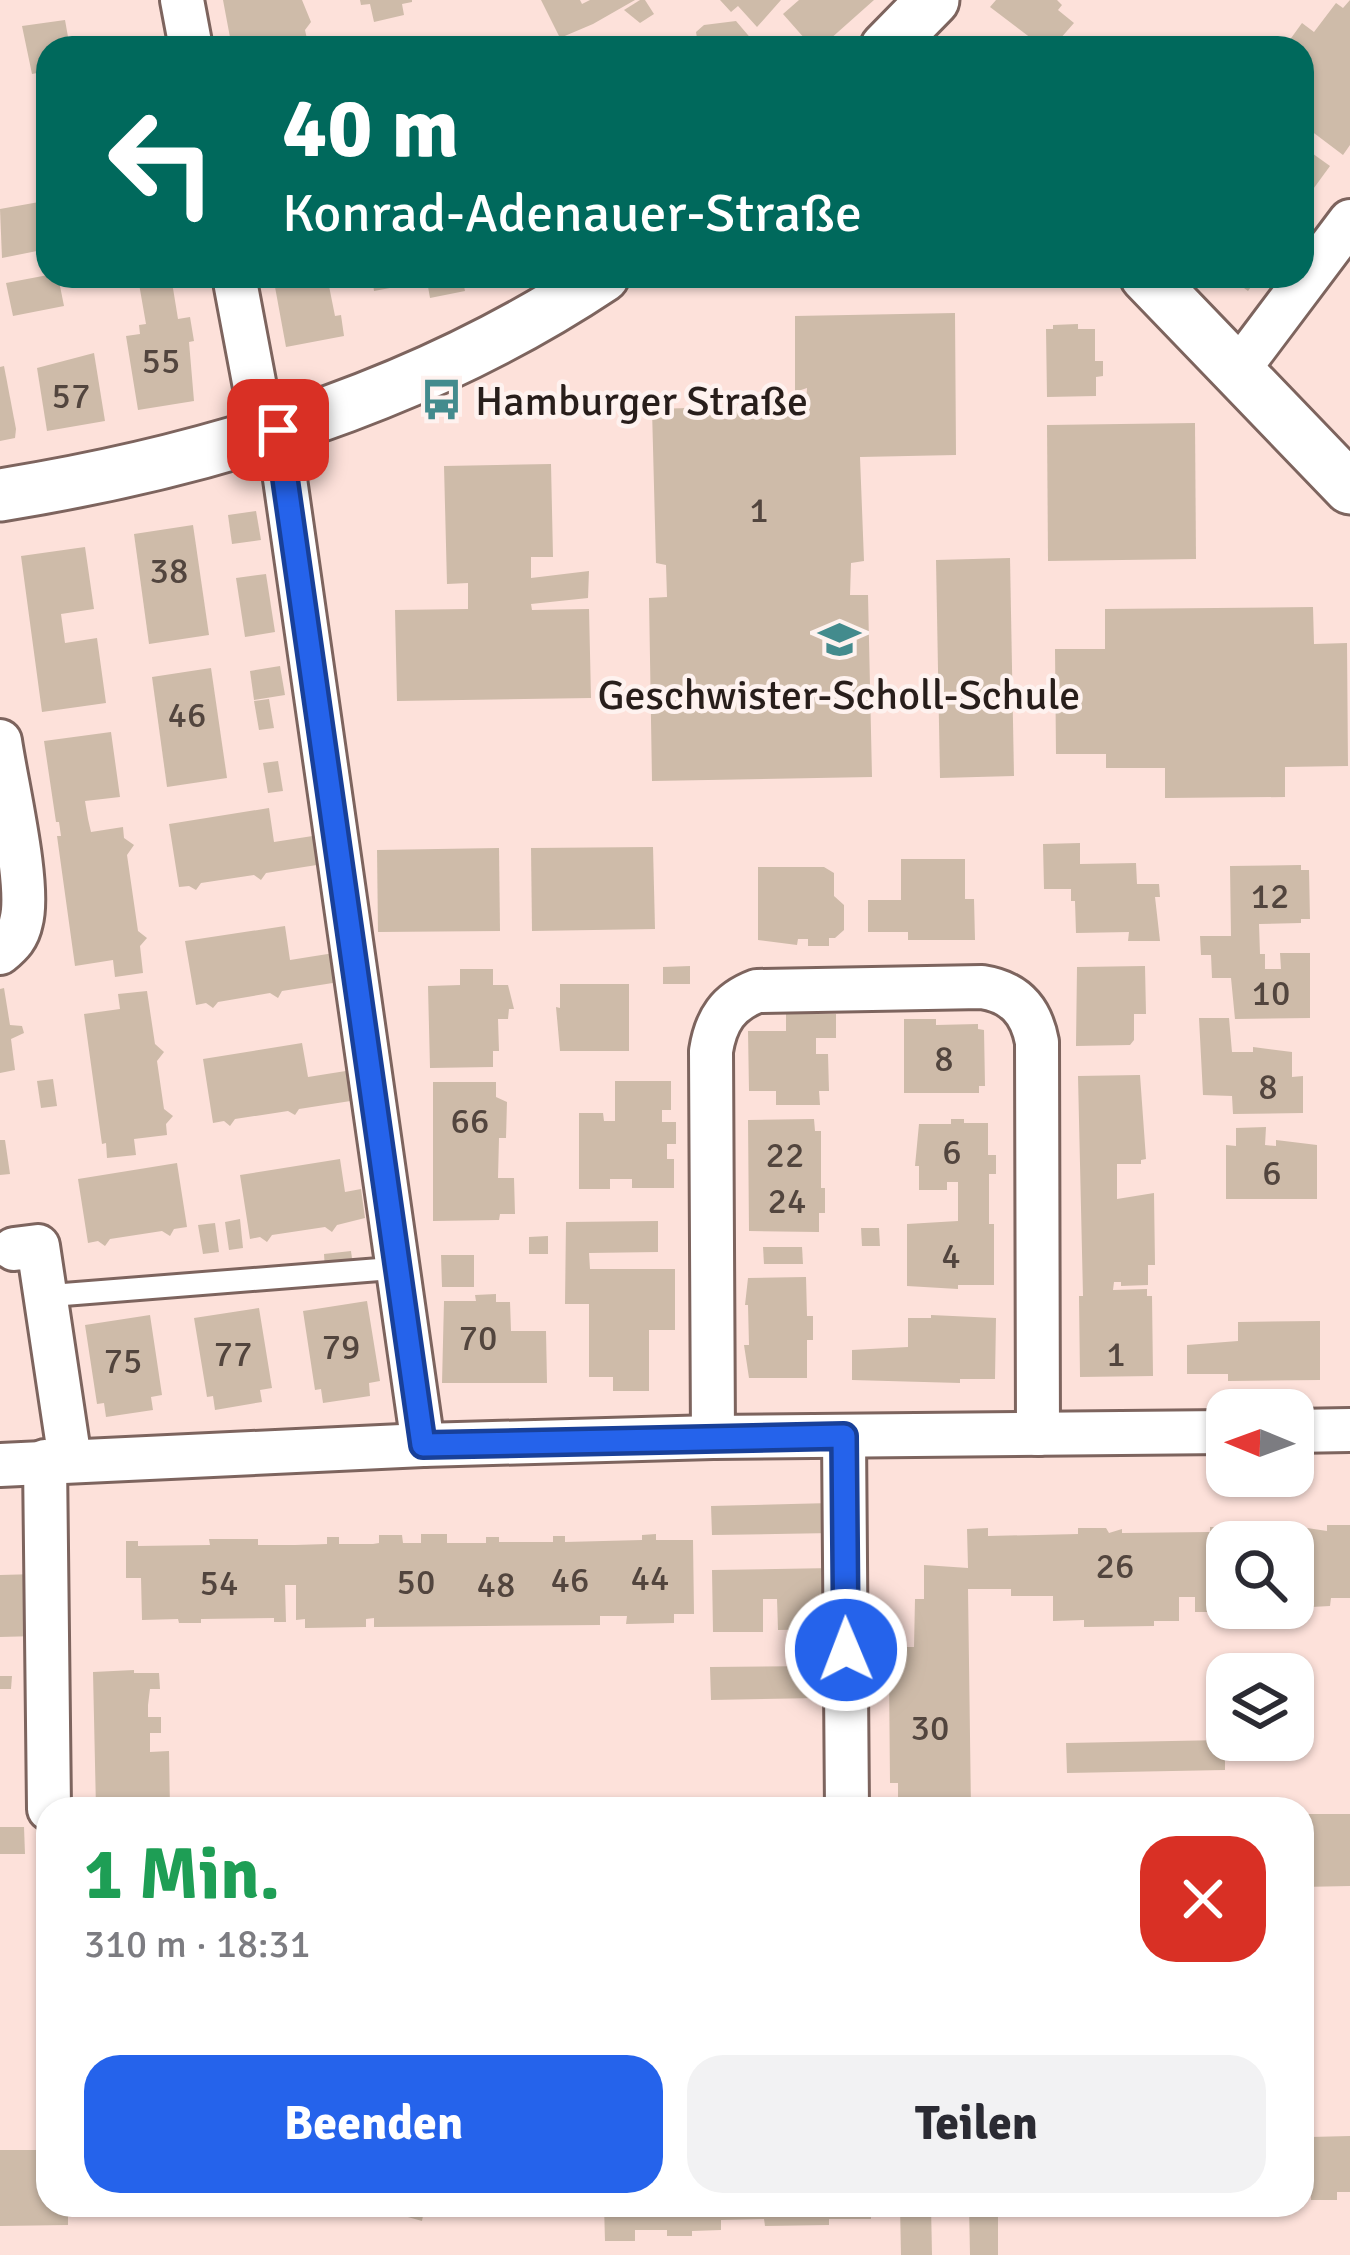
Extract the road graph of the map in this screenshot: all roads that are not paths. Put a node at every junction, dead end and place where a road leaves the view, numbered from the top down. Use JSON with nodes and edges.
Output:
{"nodes":[{"id":1,"x":182,"y":0,"type":"edge"},
{"id":2,"x":189,"y":36,"type":"edge"},
{"id":3,"x":1350,"y":221,"type":"edge"},
{"id":4,"x":1314,"y":269,"type":"edge"},
{"id":5,"x":237,"y":288,"type":"edge"},
{"id":6,"x":581,"y":288,"type":"edge"},
{"id":7,"x":1158,"y":288,"type":"edge"},
{"id":8,"x":1300,"y":288,"type":"edge"},
{"id":9,"x":1238,"y":370,"type":"junction"},
{"id":10,"x":271,"y":432,"type":"junction"},
{"id":11,"x":1350,"y":488,"type":"edge"},
{"id":12,"x":0,"y":495,"type":"edge"},
{"id":13,"x":0,"y":741,"type":"edge"},
{"id":14,"x":0,"y":953,"type":"edge"},
{"id":15,"x":14,"y":1249,"type":"dead end"},
{"id":16,"x":398,"y":1268,"type":"junction"},
{"id":17,"x":45,"y":1296,"type":"junction"},
{"id":18,"x":1350,"y":1430,"type":"edge"},
{"id":19,"x":1314,"y":1431,"type":"edge"},
{"id":20,"x":1206,"y":1432,"type":"edge"},
{"id":21,"x":1039,"y":1434,"type":"junction"},
{"id":22,"x":844,"y":1436,"type":"junction"},
{"id":23,"x":713,"y":1437,"type":"junction"},
{"id":24,"x":423,"y":1445,"type":"junction"},
{"id":25,"x":57,"y":1461,"type":"junction"},
{"id":26,"x":0,"y":1465,"type":"edge"},
{"id":27,"x":49,"y":1797,"type":"edge"},
{"id":28,"x":847,"y":1797,"type":"edge"}],
"edges":[{"from":1,"to":2,"type":"street"},
{"from":3,"to":4,"type":"street"},
{"from":5,"to":10,"type":"street"},
{"from":6,"to":10,"type":"street"},
{"from":7,"to":9,"type":"street"},
{"from":8,"to":9,"type":"street"},
{"from":9,"to":11,"type":"street"},
{"from":10,"to":12,"type":"street"},
{"from":10,"to":16,"type":"street"},
{"from":13,"to":14,"type":"street"},
{"from":15,"to":17,"type":"street"},
{"from":16,"to":17,"type":"lane"},
{"from":16,"to":24,"type":"street"},
{"from":17,"to":25,"type":"street"},
{"from":18,"to":19,"type":"street"},
{"from":20,"to":21,"type":"street"},
{"from":21,"to":22,"type":"street"},
{"from":21,"to":23,"type":"street"},
{"from":22,"to":23,"type":"street"},
{"from":22,"to":28,"type":"street"},
{"from":23,"to":24,"type":"street"},
{"from":24,"to":25,"type":"street"},
{"from":25,"to":26,"type":"street"},
{"from":25,"to":27,"type":"street"}]}
